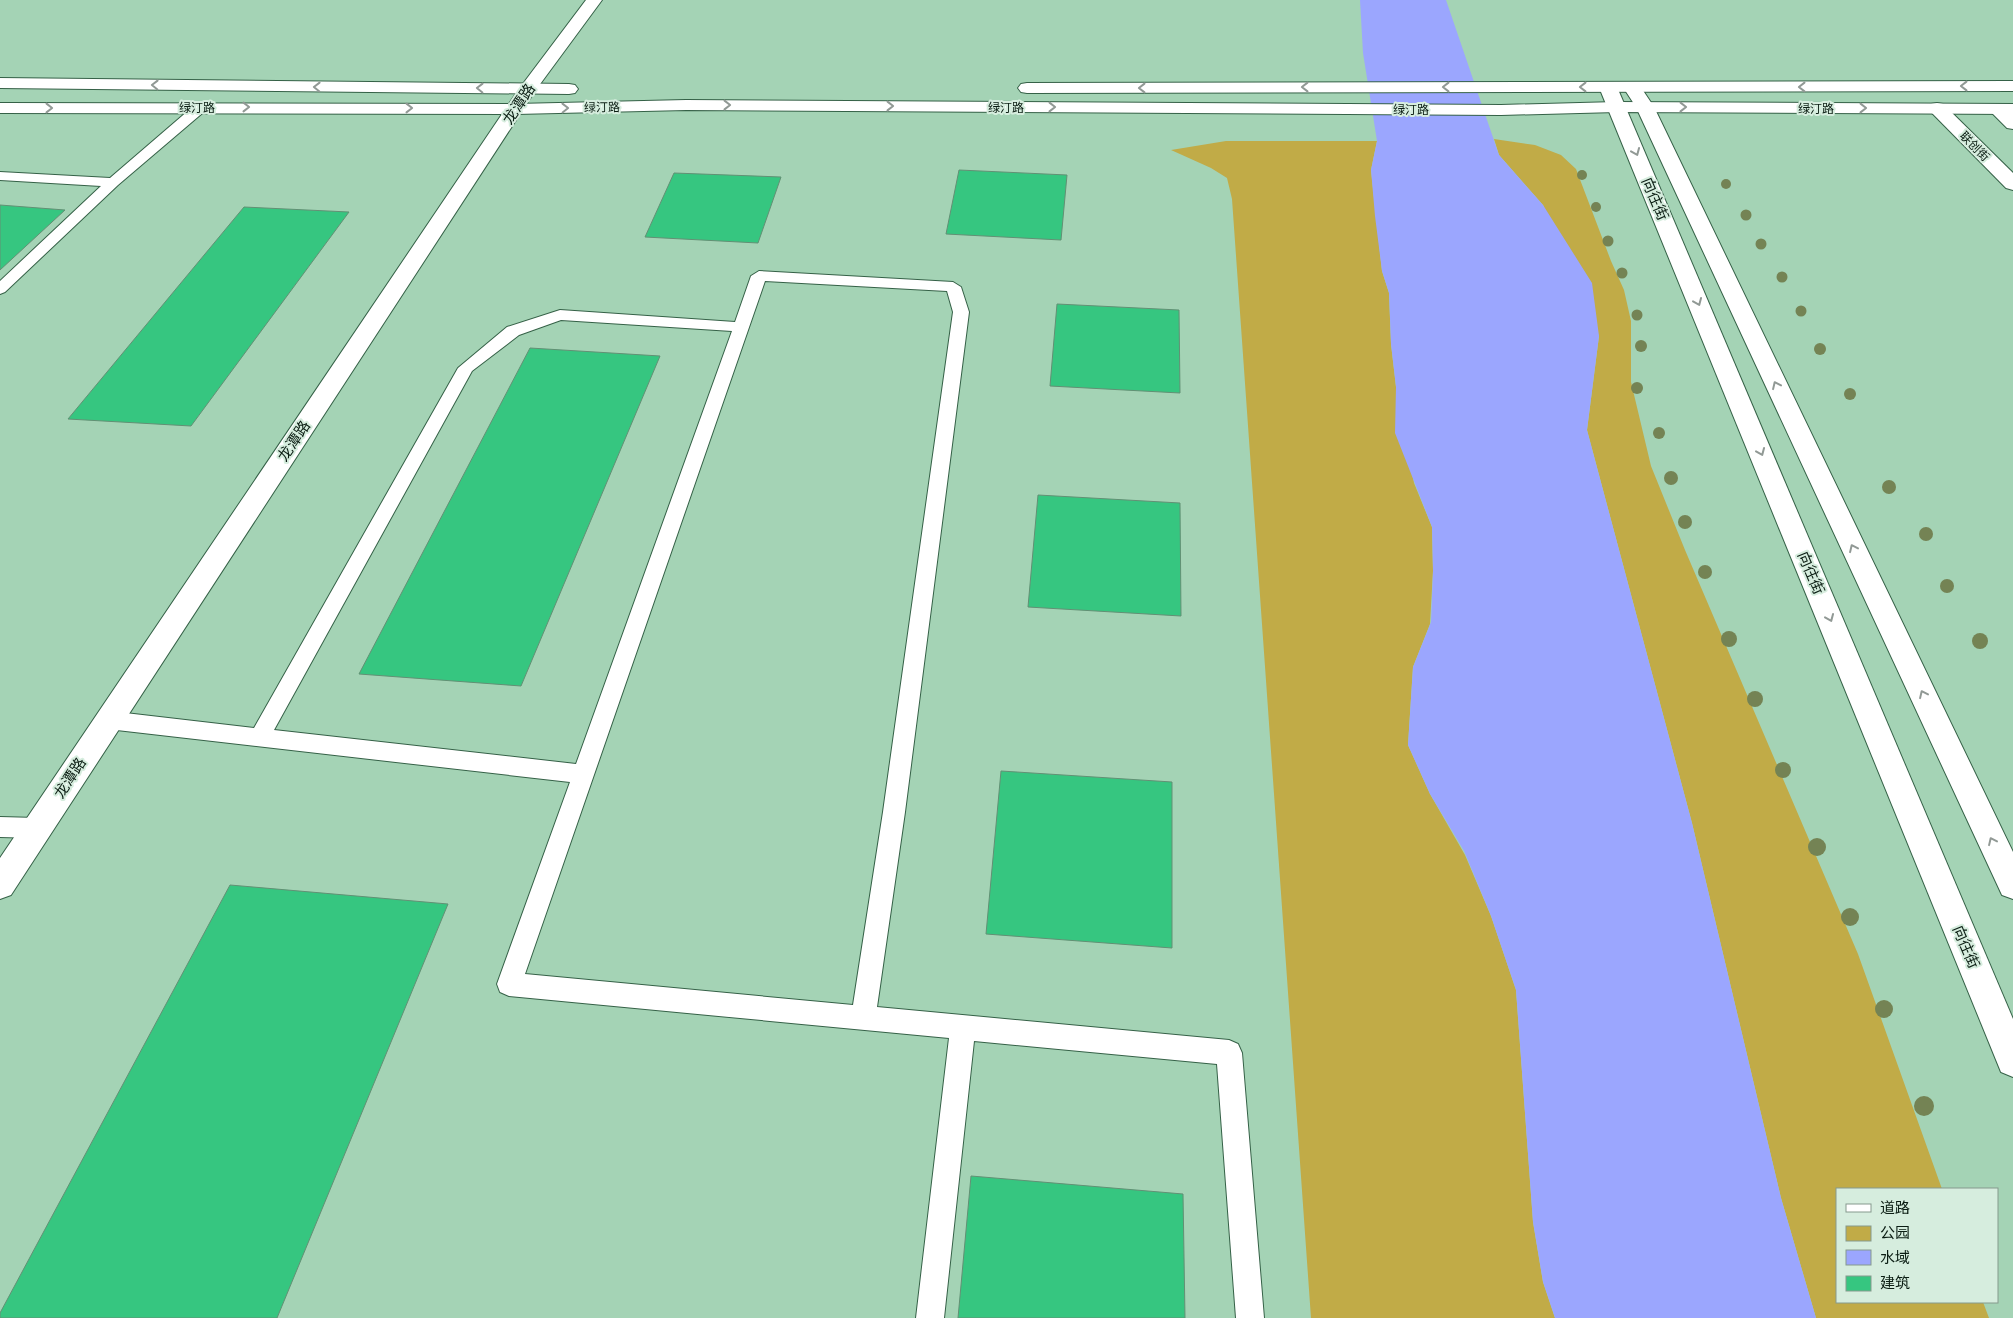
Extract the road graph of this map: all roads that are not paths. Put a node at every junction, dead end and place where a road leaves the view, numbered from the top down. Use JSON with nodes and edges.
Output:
{"nodes":[{"id":1,"x":594,"y":0,"type":"edge"},
{"id":2,"x":0,"y":84,"type":"edge"},
{"id":3,"x":2013,"y":86,"type":"edge"},
{"id":4,"x":757,"y":88,"type":"dead end"},
{"id":5,"x":1006,"y":88,"type":"dead end"},
{"id":6,"x":588,"y":89,"type":"dead end"},
{"id":7,"x":658,"y":89,"type":"dead end"},
{"id":8,"x":1619,"y":94,"type":"junction"},
{"id":9,"x":522,"y":99,"type":"junction"},
{"id":10,"x":201,"y":107,"type":"junction"},
{"id":11,"x":1645,"y":107,"type":"junction"},
{"id":12,"x":0,"y":108,"type":"edge"},
{"id":13,"x":1937,"y":108,"type":"junction"},
{"id":14,"x":2005,"y":109,"type":"edge"},
{"id":15,"x":2013,"y":124,"type":"edge"},
{"id":16,"x":0,"y":176,"type":"edge"},
{"id":17,"x":113,"y":182,"type":"junction"},
{"id":18,"x":2013,"y":184,"type":"edge"},
{"id":19,"x":0,"y":289,"type":"edge"},
{"id":20,"x":742,"y":327,"type":"junction"},
{"id":21,"x":108,"y":720,"type":"junction"},
{"id":22,"x":259,"y":738,"type":"junction"},
{"id":23,"x":584,"y":774,"type":"junction"},
{"id":24,"x":0,"y":827,"type":"edge"},
{"id":25,"x":37,"y":828,"type":"junction"},
{"id":26,"x":0,"y":884,"type":"edge"},
{"id":27,"x":2013,"y":885,"type":"edge"},
{"id":28,"x":863,"y":1017,"type":"junction"},
{"id":29,"x":963,"y":1026,"type":"junction"},
{"id":30,"x":2013,"y":1060,"type":"edge"},
{"id":31,"x":930,"y":1318,"type":"edge"},
{"id":32,"x":1250,"y":1318,"type":"edge"}],
"edges":[{"from":1,"to":9,"type":"main road","name":"龙潭路"},
{"from":9,"to":2,"type":"main road","name":"绿汀路","one_way":true},
{"from":3,"to":8,"type":"main road","name":"绿汀路","one_way":true},
{"from":4,"to":7,"type":"main road"},
{"from":8,"to":5,"type":"main road","name":"绿汀路","one_way":true},
{"from":6,"to":9,"type":"main road","name":"绿汀路"},
{"from":9,"to":8,"type":"main road","name":"绿汀路","one_way":true},
{"from":8,"to":11,"type":"main road","name":"向往街"},
{"from":8,"to":30,"type":"main road","name":"向往街","one_way":true},
{"from":10,"to":9,"type":"main road","name":"绿汀路","one_way":true},
{"from":9,"to":21,"type":"main road","name":"龙潭路"},
{"from":12,"to":10,"type":"main road","name":"绿汀路","one_way":true},
{"from":10,"to":17,"type":"lane"},
{"from":11,"to":13,"type":"main road","name":"绿汀路","one_way":true},
{"from":27,"to":11,"type":"main road","name":"向往街","one_way":true},
{"from":13,"to":14,"type":"main road","name":"绿汀路"},
{"from":13,"to":18,"type":"main road","name":"联创街"},
{"from":14,"to":15,"type":"main road"},
{"from":16,"to":17,"type":"lane"},
{"from":17,"to":19,"type":"lane"},
{"from":20,"to":22,"type":"lane"},
{"from":20,"to":23,"type":"lane"},
{"from":20,"to":28,"type":"lane"},
{"from":21,"to":22,"type":"lane"},
{"from":21,"to":25,"type":"main road","name":"龙潭路"},
{"from":22,"to":23,"type":"lane"},
{"from":23,"to":28,"type":"lane"},
{"from":24,"to":25,"type":"lane"},
{"from":25,"to":26,"type":"main road","name":"龙潭路"},
{"from":28,"to":29,"type":"lane"},
{"from":29,"to":31,"type":"lane"},
{"from":29,"to":32,"type":"lane"}]}
